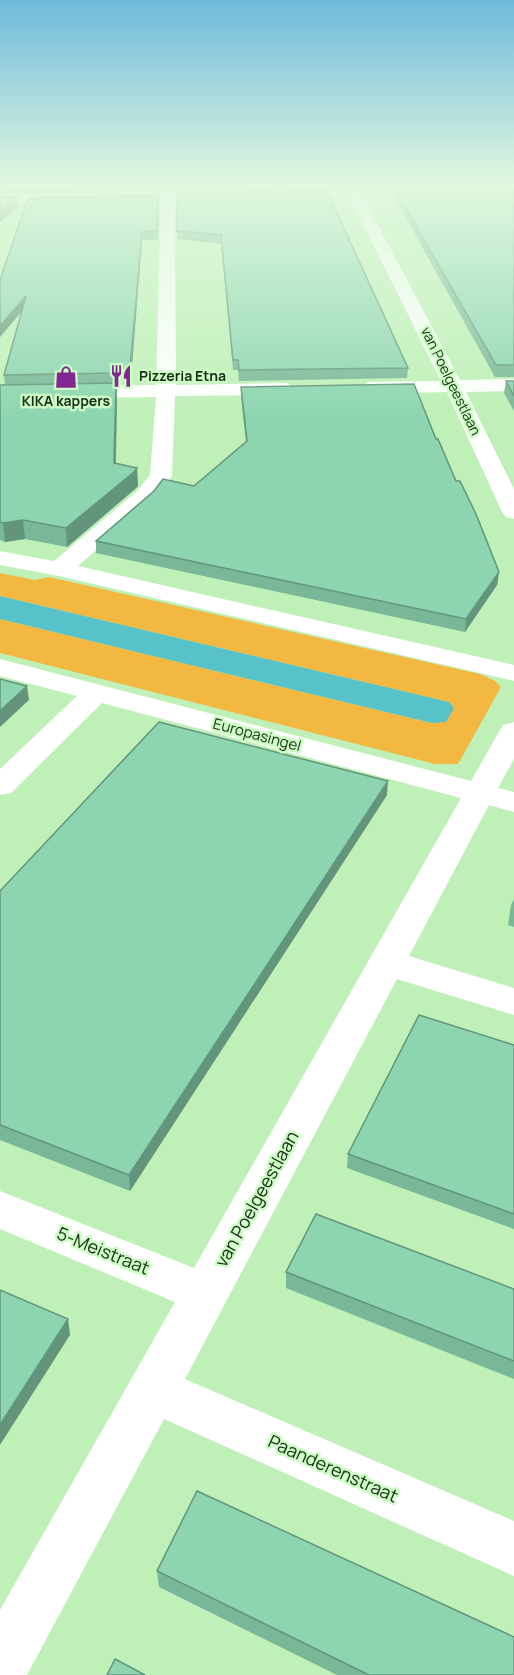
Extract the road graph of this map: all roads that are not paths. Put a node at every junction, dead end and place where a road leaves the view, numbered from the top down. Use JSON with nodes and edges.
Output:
{"nodes":[{"id":1,"x":167,"y":262,"type":"edge"},
{"id":2,"x":389,"y":262,"type":"edge"},
{"id":3,"x":514,"y":385,"type":"edge"},
{"id":4,"x":454,"y":386,"type":"junction"},
{"id":5,"x":310,"y":388,"type":"edge"},
{"id":6,"x":346,"y":388,"type":"edge"},
{"id":7,"x":166,"y":391,"type":"junction"},
{"id":8,"x":0,"y":393,"type":"edge"},
{"id":9,"x":514,"y":512,"type":"edge"},
{"id":10,"x":0,"y":558,"type":"edge"},
{"id":11,"x":59,"y":569,"type":"junction"},
{"id":12,"x":0,"y":667,"type":"edge"},
{"id":13,"x":514,"y":673,"type":"edge"},
{"id":14,"x":96,"y":693,"type":"junction"},
{"id":15,"x":514,"y":730,"type":"edge"},
{"id":16,"x":0,"y":786,"type":"edge"},
{"id":17,"x":497,"y":797,"type":"edge"},
{"id":18,"x":388,"y":963,"type":"junction"},
{"id":19,"x":514,"y":1002,"type":"edge"},
{"id":20,"x":0,"y":1209,"type":"edge"},
{"id":21,"x":205,"y":1293,"type":"junction"},
{"id":22,"x":152,"y":1389,"type":"junction"},
{"id":23,"x":514,"y":1549,"type":"edge"},
{"id":24,"x":0,"y":1667,"type":"edge"}],
"edges":[{"from":1,"to":7,"type":"street"},
{"from":2,"to":4,"type":"street","name":"van Poelgeestlaan"},
{"from":3,"to":4,"type":"street"},
{"from":4,"to":6,"type":"street"},
{"from":4,"to":9,"type":"street","name":"van Poelgeestlaan"},
{"from":5,"to":7,"type":"street"},
{"from":7,"to":8,"type":"street"},
{"from":7,"to":11,"type":"street"},
{"from":10,"to":11,"type":"street"},
{"from":11,"to":13,"type":"street"},
{"from":12,"to":14,"type":"street","name":"Europasingel"},
{"from":14,"to":16,"type":"street"},
{"from":14,"to":17,"type":"street","name":"Europasingel"},
{"from":15,"to":17,"type":"street","name":"van Poelgeestlaan"},
{"from":17,"to":18,"type":"street","name":"van Poelgeestlaan"},
{"from":18,"to":19,"type":"street"},
{"from":18,"to":21,"type":"street","name":"van Poelgeestlaan"},
{"from":20,"to":21,"type":"street","name":"5-Meistraat"},
{"from":21,"to":22,"type":"street","name":"van Poelgeestlaan"},
{"from":22,"to":23,"type":"street","name":"Paanderenstraat"},
{"from":22,"to":24,"type":"street","name":"van Poelgeestlaan"}]}
